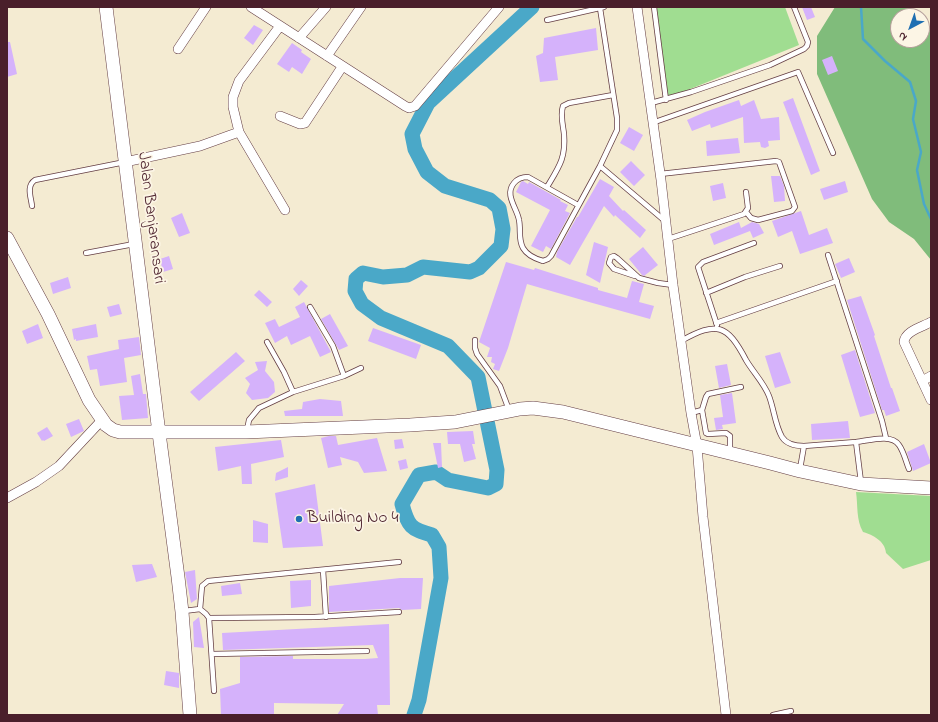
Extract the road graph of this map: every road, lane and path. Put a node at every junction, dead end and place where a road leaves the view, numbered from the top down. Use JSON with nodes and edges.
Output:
{"nodes":[{"id":1,"x":106,"y":7,"type":"edge"},
{"id":2,"x":206,"y":7,"type":"edge"},
{"id":3,"x":251,"y":7,"type":"edge"},
{"id":4,"x":326,"y":7,"type":"edge"},
{"id":5,"x":361,"y":7,"type":"edge"},
{"id":6,"x":499,"y":7,"type":"edge"},
{"id":7,"x":637,"y":7,"type":"edge"},
{"id":8,"x":654,"y":7,"type":"edge"},
{"id":9,"x":794,"y":7,"type":"edge"},
{"id":10,"x":602,"y":8,"type":"edge"},
{"id":11,"x":547,"y":20,"type":"dead end"},
{"id":12,"x":280,"y":26,"type":"junction"},
{"id":13,"x":299,"y":38,"type":"junction"},
{"id":14,"x":178,"y":48,"type":"dead end"},
{"id":15,"x":327,"y":56,"type":"junction"},
{"id":16,"x":342,"y":67,"type":"junction"},
{"id":17,"x":613,"y":95,"type":"junction"},
{"id":18,"x":666,"y":100,"type":"junction"},
{"id":19,"x":651,"y":103,"type":"junction"},
{"id":20,"x":280,"y":116,"type":"dead end"},
{"id":21,"x":652,"y":123,"type":"junction"},
{"id":22,"x":239,"y":132,"type":"junction"},
{"id":23,"x":833,"y":153,"type":"dead end"},
{"id":24,"x":125,"y":162,"type":"junction"},
{"id":25,"x":600,"y":166,"type":"junction"},
{"id":26,"x":660,"y":174,"type":"junction"},
{"id":27,"x":547,"y":187,"type":"junction"},
{"id":28,"x":746,"y":192,"type":"dead end"},
{"id":29,"x":578,"y":205,"type":"junction"},
{"id":30,"x":32,"y":206,"type":"dead end"},
{"id":31,"x":285,"y":210,"type":"dead end"},
{"id":32,"x":746,"y":212,"type":"junction"},
{"id":33,"x":666,"y":222,"type":"junction"},
{"id":34,"x":7,"y":238,"type":"edge"},
{"id":35,"x":668,"y":239,"type":"junction"},
{"id":36,"x":135,"y":243,"type":"junction"},
{"id":37,"x":754,"y":243,"type":"dead end"},
{"id":38,"x":86,"y":253,"type":"dead end"},
{"id":39,"x":828,"y":255,"type":"dead end"},
{"id":40,"x":780,"y":266,"type":"dead end"},
{"id":41,"x":635,"y":276,"type":"junction"},
{"id":42,"x":837,"y":281,"type":"junction"},
{"id":43,"x":673,"y":285,"type":"junction"},
{"id":44,"x":706,"y":293,"type":"junction"},
{"id":45,"x":310,"y":307,"type":"dead end"},
{"id":46,"x":931,"y":322,"type":"edge"},
{"id":47,"x":716,"y":323,"type":"junction"},
{"id":48,"x":718,"y":329,"type":"junction"},
{"id":49,"x":475,"y":340,"type":"dead end"},
{"id":50,"x":267,"y":342,"type":"dead end"},
{"id":51,"x":681,"y":342,"type":"junction"},
{"id":52,"x":362,"y":368,"type":"dead end"},
{"id":53,"x":344,"y":376,"type":"junction"},
{"id":54,"x":931,"y":376,"type":"edge"},
{"id":55,"x":922,"y":381,"type":"junction"},
{"id":56,"x":741,"y":387,"type":"dead end"},
{"id":57,"x":293,"y":392,"type":"junction"},
{"id":58,"x":931,"y":400,"type":"edge"},
{"id":59,"x":509,"y":410,"type":"junction"},
{"id":60,"x":702,"y":410,"type":"junction"},
{"id":61,"x":691,"y":413,"type":"junction"},
{"id":62,"x":102,"y":420,"type":"junction"},
{"id":63,"x":246,"y":432,"type":"junction"},
{"id":64,"x":159,"y":433,"type":"junction"},
{"id":65,"x":886,"y":438,"type":"junction"},
{"id":66,"x":856,"y":442,"type":"junction"},
{"id":67,"x":697,"y":446,"type":"junction"},
{"id":68,"x":804,"y":446,"type":"junction"},
{"id":69,"x":730,"y":453,"type":"junction"},
{"id":70,"x":908,"y":469,"type":"dead end"},
{"id":71,"x":800,"y":471,"type":"junction"},
{"id":72,"x":862,"y":484,"type":"junction"},
{"id":73,"x":931,"y":488,"type":"edge"},
{"id":74,"x":7,"y":498,"type":"edge"},
{"id":75,"x":399,"y":562,"type":"dead end"},
{"id":76,"x":323,"y":570,"type":"junction"},
{"id":77,"x":200,"y":609,"type":"junction"},
{"id":78,"x":182,"y":612,"type":"junction"},
{"id":79,"x":399,"y":612,"type":"dead end"},
{"id":80,"x":326,"y":617,"type":"junction"},
{"id":81,"x":208,"y":618,"type":"junction"},
{"id":82,"x":367,"y":651,"type":"dead end"},
{"id":83,"x":212,"y":654,"type":"junction"},
{"id":84,"x":214,"y":690,"type":"dead end"},
{"id":85,"x":791,"y":711,"type":"dead end"},
{"id":86,"x":190,"y":715,"type":"edge"},
{"id":87,"x":726,"y":715,"type":"edge"},
{"id":88,"x":773,"y":715,"type":"edge"}],
"edges":[{"from":1,"to":24,"type":"street","name":"Jalan Banjaransari"},
{"from":2,"to":14,"type":"street"},
{"from":3,"to":12,"type":"street"},
{"from":4,"to":13,"type":"street"},
{"from":5,"to":15,"type":"street"},
{"from":6,"to":16,"type":"street"},
{"from":7,"to":19,"type":"street"},
{"from":8,"to":18,"type":"lane"},
{"from":9,"to":18,"type":"lane"},
{"from":10,"to":11,"type":"lane"},
{"from":10,"to":17,"type":"lane"},
{"from":12,"to":13,"type":"street"},
{"from":12,"to":22,"type":"street"},
{"from":13,"to":15,"type":"street"},
{"from":15,"to":16,"type":"street"},
{"from":16,"to":20,"type":"street"},
{"from":17,"to":25,"type":"lane"},
{"from":17,"to":27,"type":"lane"},
{"from":18,"to":19,"type":"lane"},
{"from":19,"to":21,"type":"street"},
{"from":21,"to":23,"type":"lane"},
{"from":21,"to":26,"type":"street"},
{"from":22,"to":24,"type":"street"},
{"from":22,"to":31,"type":"street"},
{"from":24,"to":30,"type":"lane"},
{"from":24,"to":36,"type":"street","name":"Jalan Banjaransari"},
{"from":25,"to":29,"type":"lane"},
{"from":25,"to":33,"type":"lane"},
{"from":26,"to":32,"type":"lane"},
{"from":26,"to":33,"type":"street"},
{"from":27,"to":29,"type":"lane"},
{"from":27,"to":29,"type":"lane"},
{"from":28,"to":32,"type":"lane"},
{"from":32,"to":35,"type":"lane"},
{"from":33,"to":35,"type":"street"},
{"from":34,"to":62,"type":"street"},
{"from":35,"to":43,"type":"street"},
{"from":36,"to":38,"type":"lane"},
{"from":36,"to":64,"type":"street","name":"Jalan Banjaransari"},
{"from":37,"to":44,"type":"lane"},
{"from":39,"to":42,"type":"lane"},
{"from":40,"to":44,"type":"lane"},
{"from":41,"to":41,"type":"lane"},
{"from":41,"to":43,"type":"lane"},
{"from":42,"to":47,"type":"lane"},
{"from":42,"to":65,"type":"lane"},
{"from":43,"to":51,"type":"street"},
{"from":44,"to":47,"type":"lane"},
{"from":45,"to":53,"type":"lane"},
{"from":46,"to":55,"type":"street"},
{"from":47,"to":48,"type":"lane"},
{"from":48,"to":51,"type":"lane"},
{"from":48,"to":68,"type":"lane"},
{"from":49,"to":59,"type":"lane"},
{"from":50,"to":57,"type":"lane"},
{"from":51,"to":61,"type":"street"},
{"from":52,"to":53,"type":"lane"},
{"from":53,"to":57,"type":"lane"},
{"from":54,"to":55,"type":"street"},
{"from":55,"to":58,"type":"street"},
{"from":56,"to":60,"type":"lane"},
{"from":57,"to":63,"type":"lane"},
{"from":59,"to":63,"type":"street"},
{"from":59,"to":67,"type":"street"},
{"from":60,"to":61,"type":"lane"},
{"from":60,"to":69,"type":"lane"},
{"from":61,"to":67,"type":"street"},
{"from":62,"to":64,"type":"street"},
{"from":62,"to":74,"type":"street"},
{"from":63,"to":64,"type":"street"},
{"from":64,"to":78,"type":"street","name":"Jalan Banjaransari"},
{"from":65,"to":66,"type":"lane"},
{"from":65,"to":70,"type":"lane"},
{"from":66,"to":68,"type":"lane"},
{"from":66,"to":72,"type":"lane"},
{"from":67,"to":69,"type":"street"},
{"from":67,"to":87,"type":"street"},
{"from":68,"to":71,"type":"lane"},
{"from":69,"to":71,"type":"street"},
{"from":71,"to":72,"type":"street"},
{"from":72,"to":73,"type":"street"},
{"from":75,"to":76,"type":"lane"},
{"from":76,"to":77,"type":"lane"},
{"from":76,"to":80,"type":"lane"},
{"from":77,"to":78,"type":"lane"},
{"from":77,"to":81,"type":"lane"},
{"from":78,"to":86,"type":"street","name":"Jalan Banjaransari"},
{"from":79,"to":80,"type":"lane"},
{"from":80,"to":81,"type":"lane"},
{"from":81,"to":83,"type":"lane"},
{"from":82,"to":83,"type":"lane"},
{"from":83,"to":84,"type":"lane"},
{"from":85,"to":88,"type":"lane"}]}
